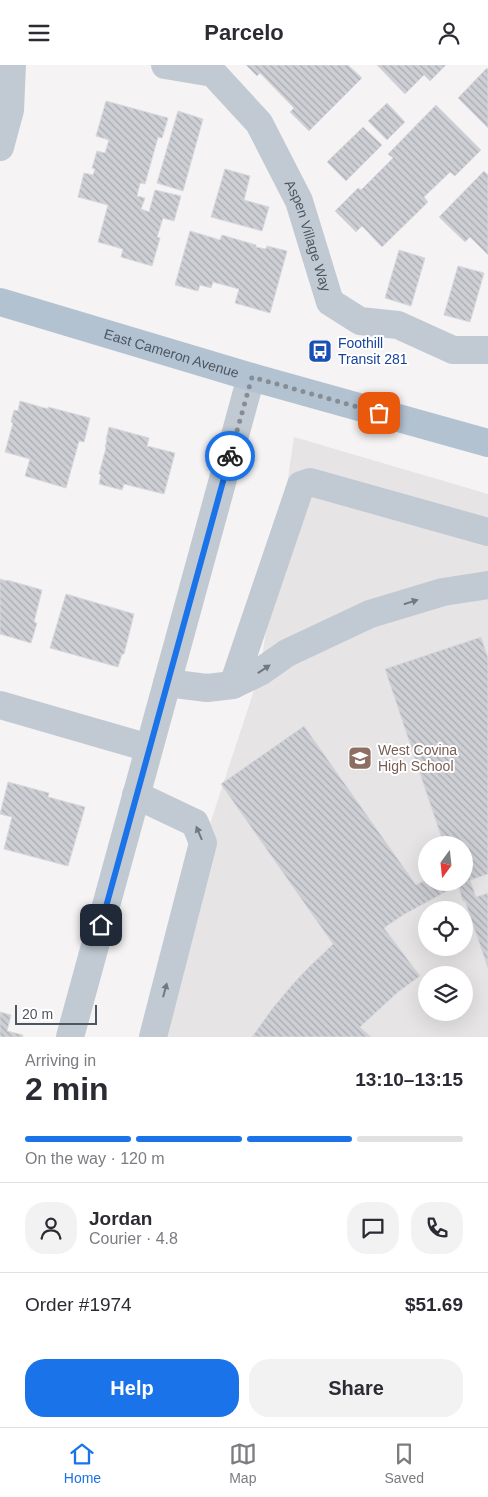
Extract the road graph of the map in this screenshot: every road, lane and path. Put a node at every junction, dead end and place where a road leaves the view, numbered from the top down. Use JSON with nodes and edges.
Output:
{"nodes":[{"id":1,"x":12,"y":65,"type":"edge"},
{"id":2,"x":165,"y":65,"type":"edge"},
{"id":3,"x":0,"y":147,"type":"edge"},
{"id":4,"x":0,"y":301,"type":"edge"},
{"id":5,"x":488,"y":350,"type":"edge"},
{"id":6,"x":252,"y":377,"type":"junction"},
{"id":7,"x":488,"y":443,"type":"edge"},
{"id":8,"x":488,"y":532,"type":"edge"},
{"id":9,"x":488,"y":585,"type":"edge"},
{"id":10,"x":167,"y":683,"type":"junction"},
{"id":11,"x":233,"y":685,"type":"junction"},
{"id":12,"x":0,"y":705,"type":"edge"},
{"id":13,"x":150,"y":748,"type":"junction"},
{"id":14,"x":136,"y":795,"type":"junction"},
{"id":15,"x":70,"y":1037,"type":"edge"},
{"id":16,"x":153,"y":1037,"type":"edge"}],
"edges":[{"from":1,"to":3,"type":"street"},
{"from":2,"to":5,"type":"street","name":"Aspen Village Way"},
{"from":4,"to":6,"type":"main road","name":"East Cameron Avenue"},
{"from":6,"to":7,"type":"main road","name":"East Cameron Avenue"},
{"from":6,"to":10,"type":"street"},
{"from":8,"to":11,"type":"street"},
{"from":11,"to":9,"type":"street","one_way":true},
{"from":10,"to":11,"type":"street"},
{"from":10,"to":13,"type":"street"},
{"from":12,"to":13,"type":"street"},
{"from":13,"to":14,"type":"street"},
{"from":14,"to":15,"type":"street"},
{"from":16,"to":14,"type":"street","one_way":true}]}
